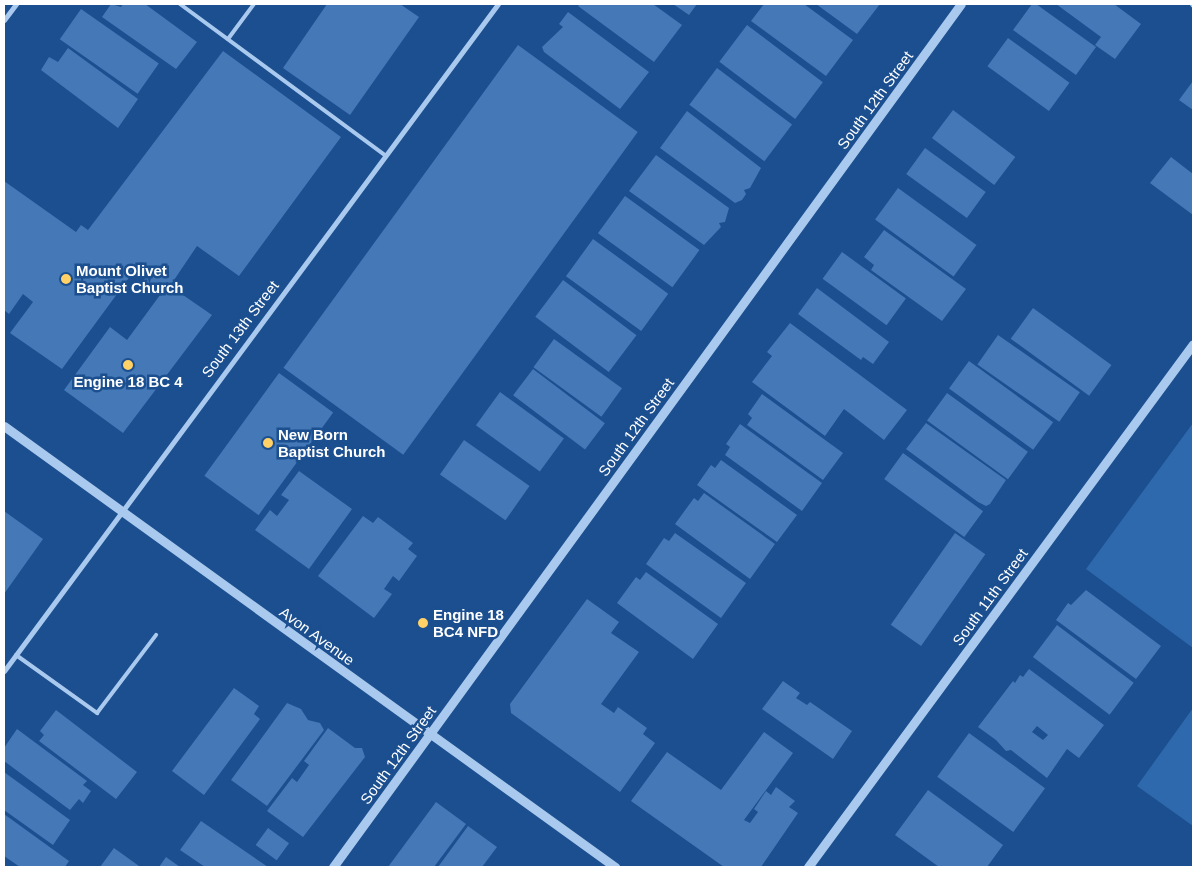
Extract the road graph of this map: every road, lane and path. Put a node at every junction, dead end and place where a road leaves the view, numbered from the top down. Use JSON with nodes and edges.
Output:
{"nodes":[{"id":1,"x":16,"y":4,"type":"edge"},
{"id":2,"x":180,"y":4,"type":"edge"},
{"id":3,"x":254,"y":4,"type":"edge"},
{"id":4,"x":498,"y":4,"type":"edge"},
{"id":5,"x":962,"y":4,"type":"edge"},
{"id":6,"x":4,"y":20,"type":"edge"},
{"id":7,"x":228,"y":39,"type":"junction"},
{"id":8,"x":385,"y":155,"type":"junction"},
{"id":9,"x":1193,"y":344,"type":"edge"},
{"id":10,"x":4,"y":426,"type":"edge"},
{"id":11,"x":121,"y":511,"type":"junction"},
{"id":12,"x":156,"y":635,"type":"dead end"},
{"id":13,"x":16,"y":655,"type":"junction"},
{"id":14,"x":4,"y":671,"type":"edge"},
{"id":15,"x":430,"y":734,"type":"junction"},
{"id":16,"x":333,"y":867,"type":"edge"},
{"id":17,"x":615,"y":867,"type":"edge"},
{"id":18,"x":808,"y":867,"type":"edge"}],
"edges":[{"from":1,"to":6,"type":"street"},
{"from":2,"to":7,"type":"lane"},
{"from":3,"to":7,"type":"lane"},
{"from":4,"to":8,"type":"street","name":"South 13th Street"},
{"from":5,"to":15,"type":"street","name":"South 12th Street"},
{"from":7,"to":8,"type":"lane"},
{"from":8,"to":11,"type":"street","name":"South 13th Street"},
{"from":9,"to":18,"type":"street","name":"South 11th Street"},
{"from":10,"to":11,"type":"street","name":"Avon Avenue"},
{"from":11,"to":13,"type":"street","name":"South 13th Street"},
{"from":11,"to":15,"type":"street","name":"Avon Avenue"},
{"from":12,"to":13,"type":"lane"},
{"from":13,"to":14,"type":"street","name":"South 13th Street"},
{"from":15,"to":16,"type":"street","name":"South 12th Street"},
{"from":15,"to":17,"type":"street","name":"Avon Avenue"}]}
